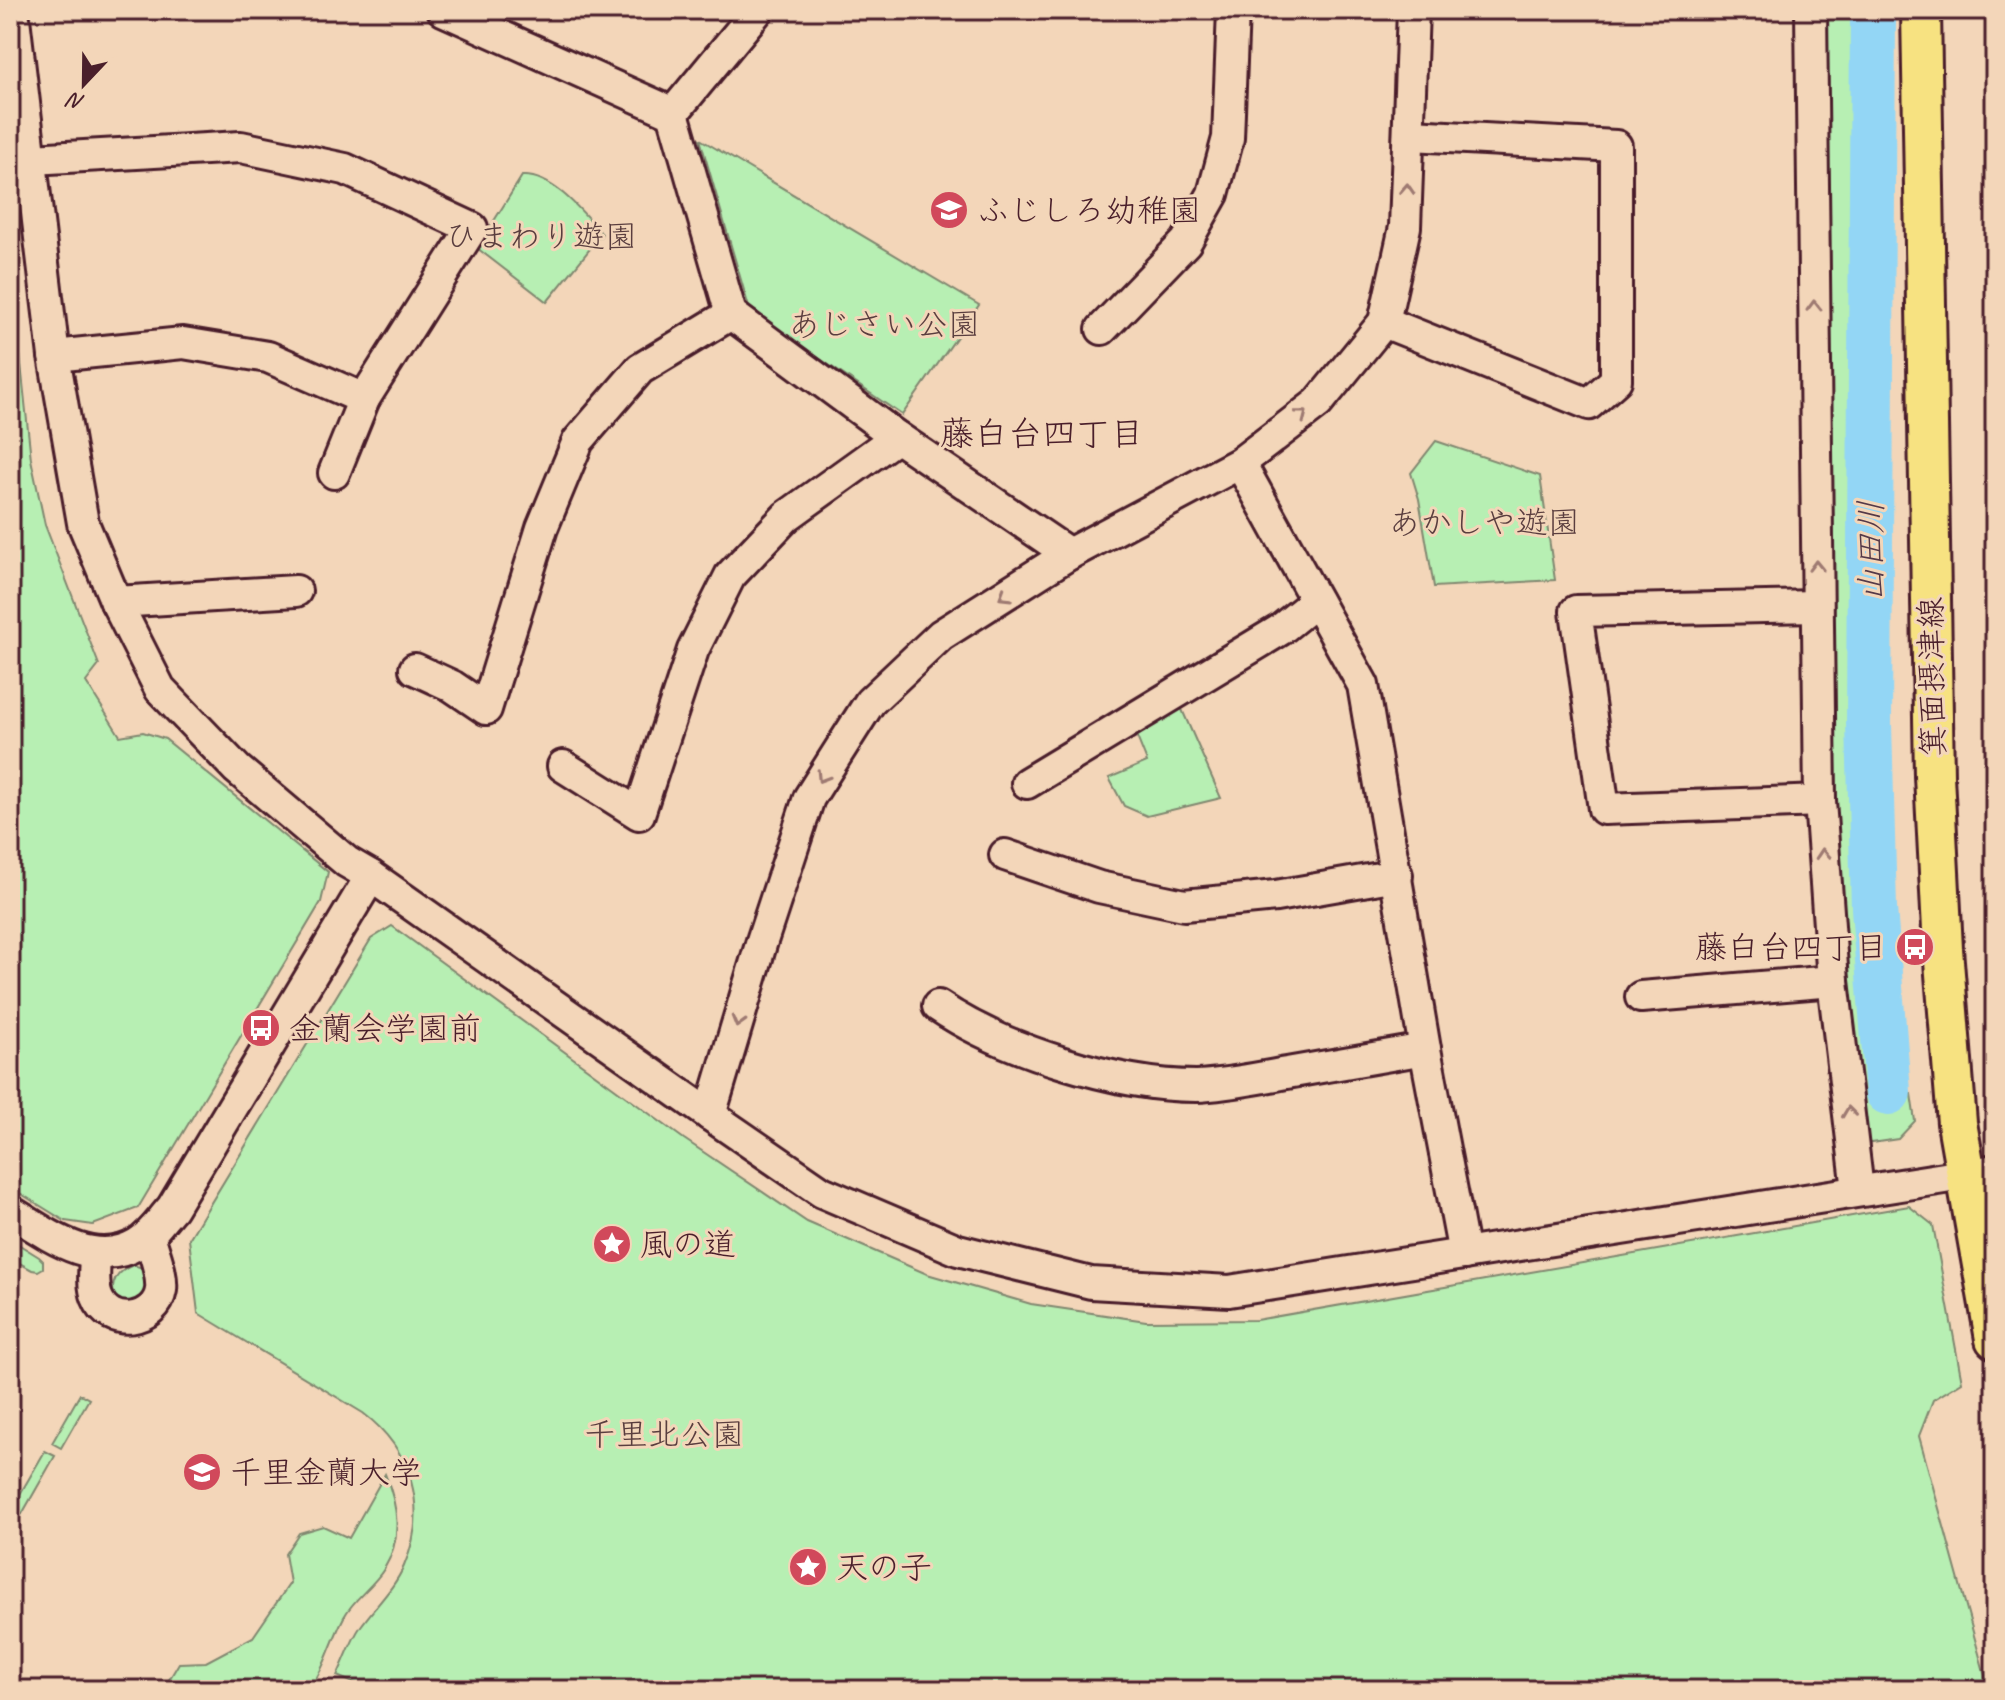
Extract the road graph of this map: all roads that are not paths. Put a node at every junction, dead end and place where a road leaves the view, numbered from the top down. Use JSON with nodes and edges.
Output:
{"nodes":[{"id":1,"x":13,"y":10,"type":"edge"},
{"id":2,"x":443,"y":10,"type":"edge"},
{"id":3,"x":758,"y":10,"type":"edge"},
{"id":4,"x":1233,"y":10,"type":"edge"},
{"id":5,"x":1413,"y":10,"type":"edge"},
{"id":6,"x":1811,"y":10,"type":"edge"},
{"id":7,"x":1921,"y":10,"type":"edge"},
{"id":8,"x":673,"y":113,"type":"junction"},
{"id":9,"x":1411,"y":135,"type":"junction"},
{"id":10,"x":32,"y":159,"type":"junction"},
{"id":11,"x":731,"y":314,"type":"junction"},
{"id":12,"x":1384,"y":322,"type":"junction"},
{"id":13,"x":1102,"y":329,"type":"dead end"},
{"id":14,"x":54,"y":356,"type":"junction"},
{"id":15,"x":364,"y":399,"type":"junction"},
{"id":16,"x":897,"y":437,"type":"junction"},
{"id":17,"x":1240,"y":463,"type":"junction"},
{"id":18,"x":334,"y":473,"type":"dead end"},
{"id":19,"x":1069,"y":554,"type":"junction"},
{"id":20,"x":296,"y":591,"type":"dead end"},
{"id":21,"x":1316,"y":601,"type":"junction"},
{"id":22,"x":116,"y":602,"type":"junction"},
{"id":23,"x":1817,"y":606,"type":"junction"},
{"id":24,"x":415,"y":669,"type":"dead end"},
{"id":25,"x":563,"y":766,"type":"dead end"},
{"id":26,"x":1027,"y":783,"type":"dead end"},
{"id":27,"x":1820,"y":801,"type":"junction"},
{"id":28,"x":1005,"y":855,"type":"dead end"},
{"id":29,"x":1397,"y":875,"type":"junction"},
{"id":30,"x":371,"y":876,"type":"junction"},
{"id":31,"x":1833,"y":981,"type":"junction"},
{"id":32,"x":1641,"y":997,"type":"dead end"},
{"id":33,"x":938,"y":1006,"type":"dead end"},
{"id":34,"x":1425,"y":1049,"type":"junction"},
{"id":35,"x":710,"y":1115,"type":"junction"},
{"id":36,"x":1981,"y":1172,"type":"edge"},
{"id":37,"x":1858,"y":1190,"type":"junction"},
{"id":38,"x":10,"y":1211,"type":"edge"},
{"id":39,"x":149,"y":1235,"type":"junction"},
{"id":40,"x":95,"y":1254,"type":"junction"},
{"id":41,"x":1464,"y":1254,"type":"junction"},
{"id":42,"x":1990,"y":1287,"type":"edge"},
{"id":43,"x":1995,"y":1339,"type":"edge"}],
"edges":[{"from":1,"to":10,"type":"street"},
{"from":2,"to":8,"type":"street"},
{"from":3,"to":8,"type":"street"},
{"from":4,"to":13,"type":"street"},
{"from":5,"to":9,"type":"street"},
{"from":23,"to":6,"type":"street","one_way":true},
{"from":7,"to":36,"type":"main road","name":"箕面摂津線"},
{"from":8,"to":11,"type":"street"},
{"from":12,"to":9,"type":"street","one_way":true},
{"from":9,"to":12,"type":"street"},
{"from":10,"to":14,"type":"street"},
{"from":10,"to":15,"type":"street"},
{"from":11,"to":16,"type":"street"},
{"from":11,"to":24,"type":"street"},
{"from":17,"to":12,"type":"street","one_way":true},
{"from":14,"to":15,"type":"street"},
{"from":14,"to":22,"type":"street"},
{"from":15,"to":18,"type":"street"},
{"from":16,"to":19,"type":"street"},
{"from":16,"to":25,"type":"street"},
{"from":17,"to":19,"type":"street"},
{"from":17,"to":21,"type":"street"},
{"from":19,"to":35,"type":"street","one_way":true},
{"from":20,"to":22,"type":"street"},
{"from":21,"to":26,"type":"street"},
{"from":21,"to":29,"type":"street"},
{"from":22,"to":30,"type":"street"},
{"from":23,"to":27,"type":"street"},
{"from":23,"to":27,"type":"street"},
{"from":31,"to":27,"type":"street","one_way":true},
{"from":28,"to":29,"type":"street"},
{"from":29,"to":34,"type":"street"},
{"from":30,"to":35,"type":"street"},
{"from":30,"to":39,"type":"street"},
{"from":31,"to":32,"type":"street"},
{"from":37,"to":31,"type":"street","one_way":true},
{"from":33,"to":34,"type":"street"},
{"from":34,"to":41,"type":"street"},
{"from":35,"to":41,"type":"street"},
{"from":36,"to":37,"type":"street"},
{"from":36,"to":42,"type":"main road","name":"箕面摂津線"},
{"from":37,"to":41,"type":"street"},
{"from":38,"to":40,"type":"street"},
{"from":39,"to":40,"type":"street"},
{"from":39,"to":40,"type":"street"},
{"from":42,"to":43,"type":"main road","name":"箕面摂津線"}]}
